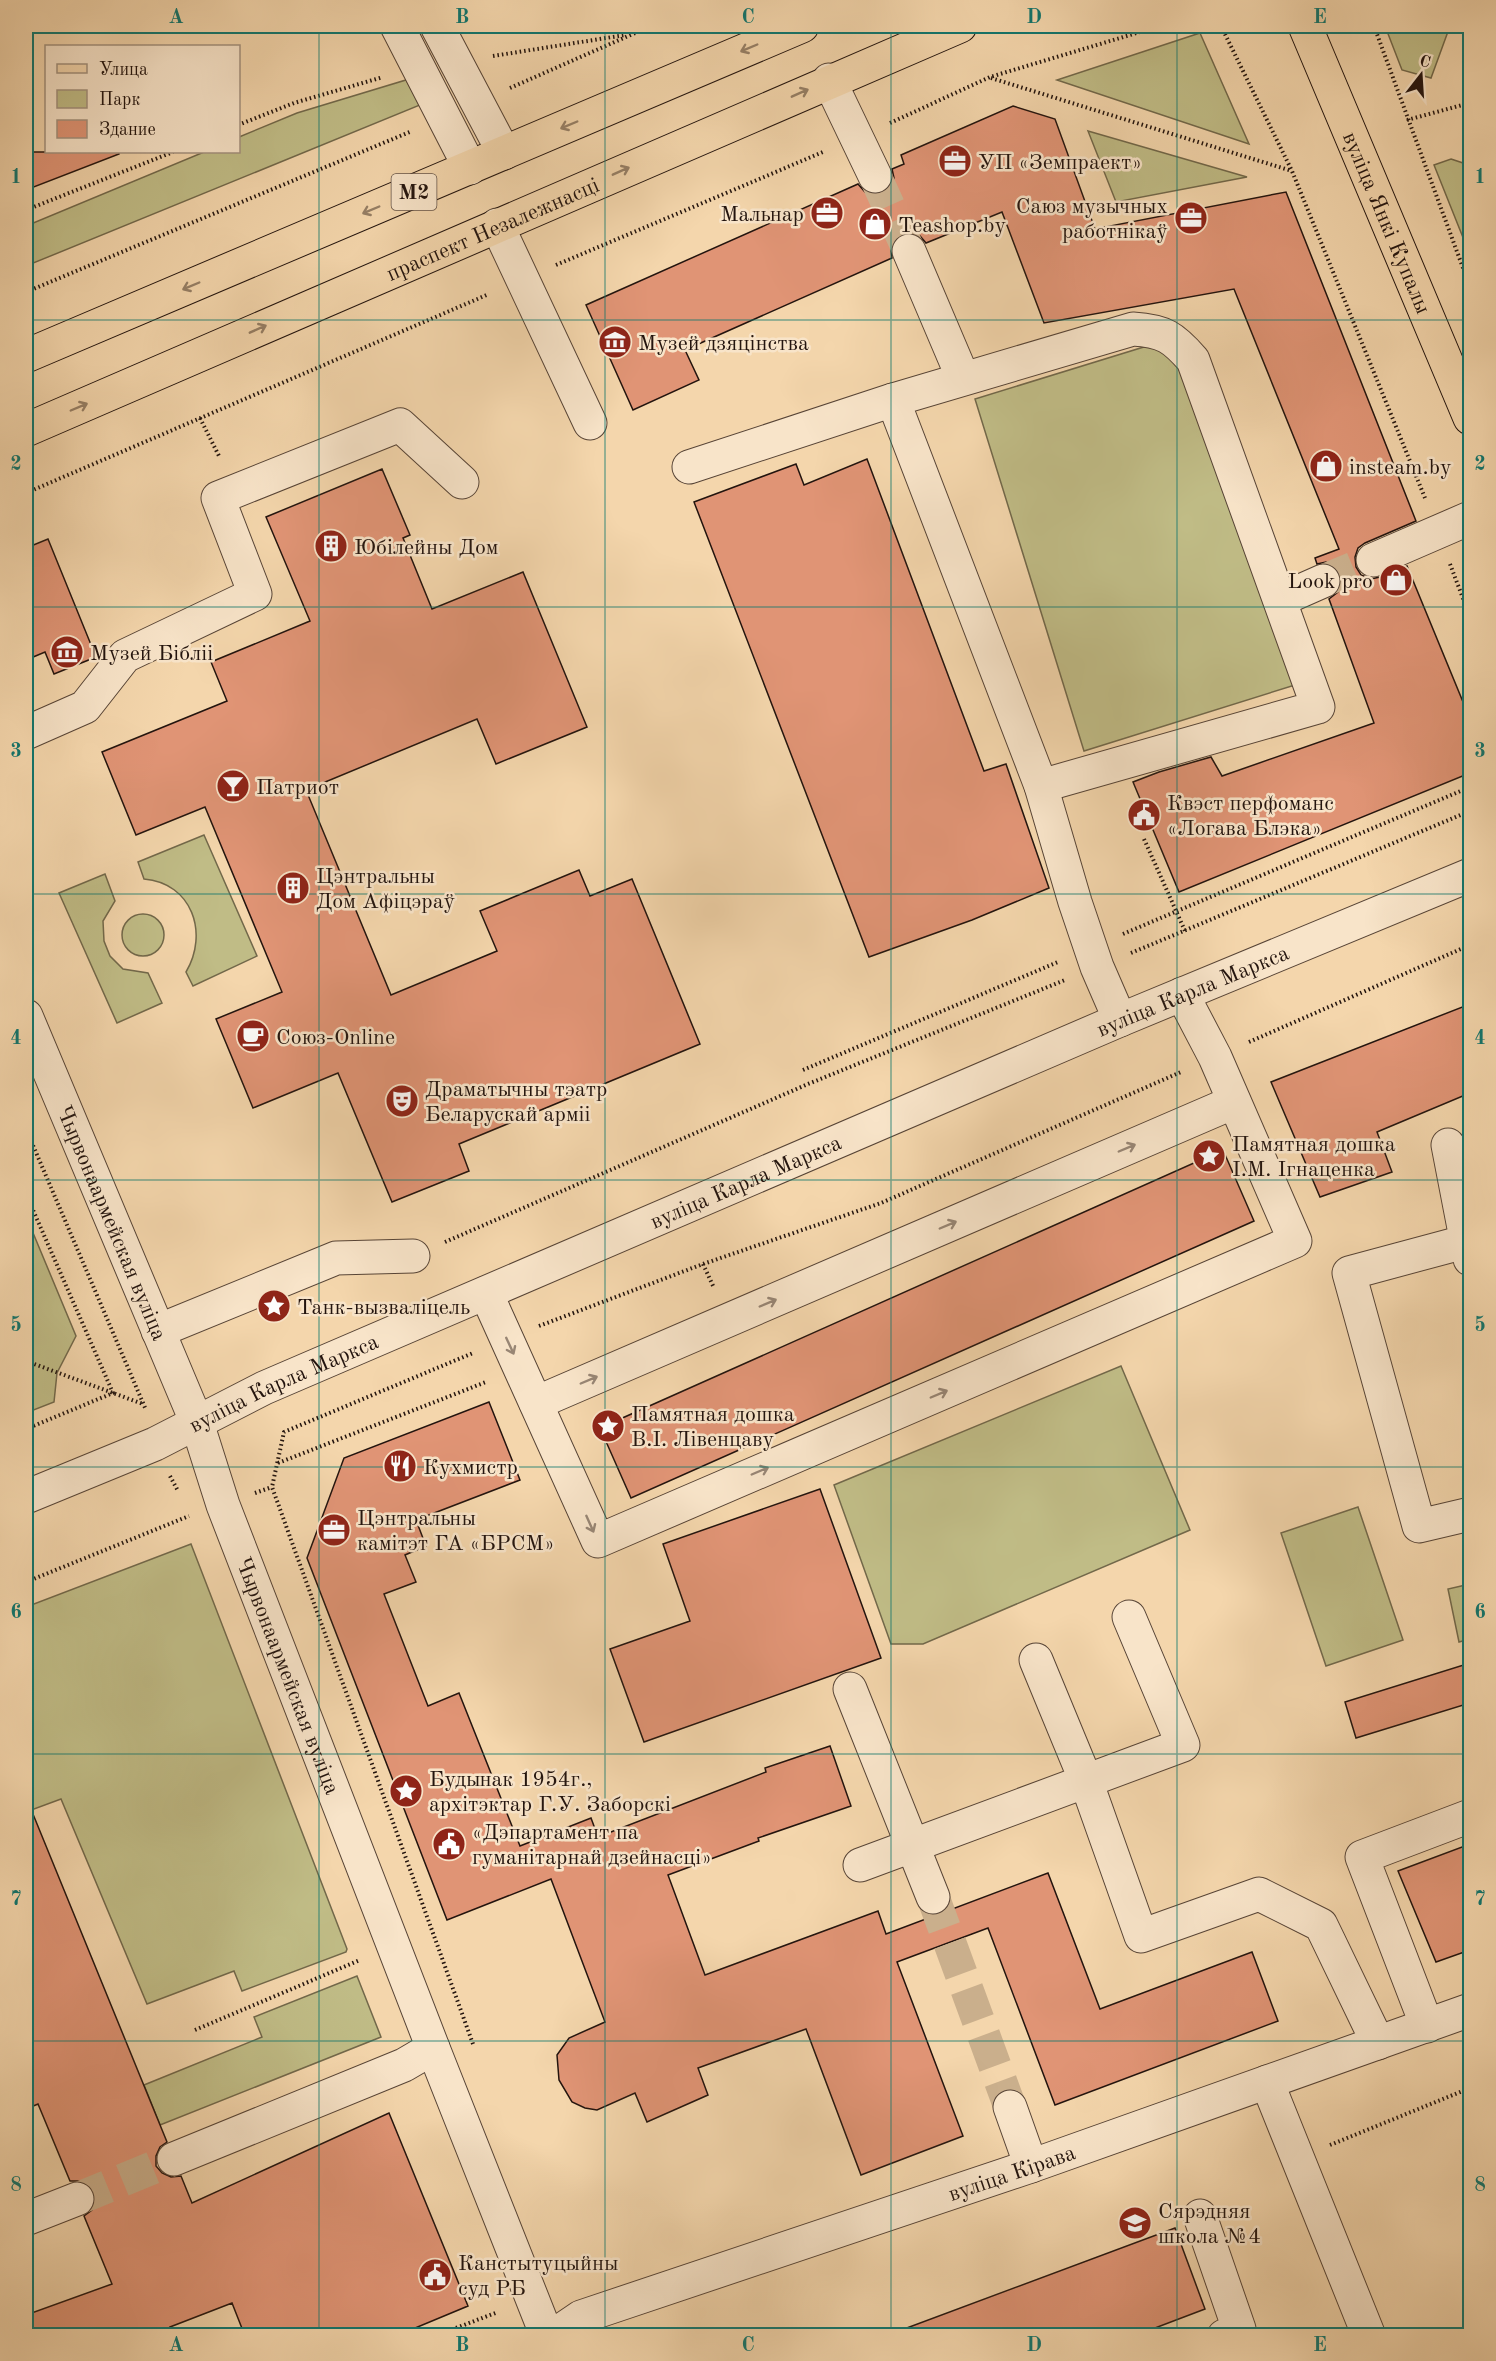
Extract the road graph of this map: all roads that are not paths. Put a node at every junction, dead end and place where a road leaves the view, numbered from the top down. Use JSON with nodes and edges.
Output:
{"nodes":[{"id":1,"x":397,"y":26,"type":"edge"},
{"id":2,"x":437,"y":26,"type":"edge"},
{"id":3,"x":802,"y":26,"type":"edge"},
{"id":4,"x":960,"y":26,"type":"edge"},
{"id":5,"x":1305,"y":26,"type":"edge"},
{"id":6,"x":829,"y":81,"type":"junction"},
{"id":7,"x":504,"y":153,"type":"junction"},
{"id":8,"x":470,"y":168,"type":"junction"},
{"id":9,"x":875,"y":177,"type":"tunnel mouth"},
{"id":10,"x":497,"y":225,"type":"junction"},
{"id":11,"x":909,"y":251,"type":"tunnel mouth"},
{"id":12,"x":26,"y":356,"type":"edge"},
{"id":13,"x":963,"y":378,"type":"junction"},
{"id":14,"x":893,"y":400,"type":"junction"},
{"id":15,"x":1470,"y":417,"type":"edge"},
{"id":16,"x":590,"y":423,"type":"dead end"},
{"id":17,"x":26,"y":430,"type":"edge"},
{"id":18,"x":689,"y":467,"type":"dead end"},
{"id":19,"x":462,"y":482,"type":"dead end"},
{"id":20,"x":1470,"y":518,"type":"edge"},
{"id":21,"x":1373,"y":560,"type":"tunnel mouth"},
{"id":22,"x":1323,"y":581,"type":"tunnel mouth"},
{"id":23,"x":1280,"y":600,"type":"junction"},
{"id":24,"x":26,"y":733,"type":"edge"},
{"id":25,"x":1041,"y":786,"type":"junction"},
{"id":26,"x":1470,"y":875,"type":"edge"},
{"id":27,"x":1182,"y":994,"type":"junction"},
{"id":28,"x":26,"y":1016,"type":"edge"},
{"id":29,"x":1120,"y":1020,"type":"junction"},
{"id":30,"x":1234,"y":1102,"type":"junction"},
{"id":31,"x":1448,"y":1145,"type":"dead end"},
{"id":32,"x":1469,"y":1251,"type":"edge"},
{"id":33,"x":413,"y":1256,"type":"road end"},
{"id":34,"x":486,"y":1293,"type":"junction"},
{"id":35,"x":158,"y":1331,"type":"junction"},
{"id":36,"x":536,"y":1403,"type":"junction"},
{"id":37,"x":197,"y":1423,"type":"junction"},
{"id":38,"x":26,"y":1497,"type":"edge"},
{"id":39,"x":1470,"y":1514,"type":"edge"},
{"id":40,"x":1129,"y":1617,"type":"dead end"},
{"id":41,"x":1036,"y":1660,"type":"dead end"},
{"id":42,"x":850,"y":1689,"type":"dead end"},
{"id":43,"x":1086,"y":1781,"type":"junction"},
{"id":44,"x":1470,"y":1816,"type":"edge"},
{"id":45,"x":913,"y":1845,"type":"junction"},
{"id":46,"x":860,"y":1865,"type":"dead end"},
{"id":47,"x":933,"y":1896,"type":"tunnel mouth"},
{"id":48,"x":1470,"y":2010,"type":"edge"},
{"id":49,"x":1427,"y":2026,"type":"junction"},
{"id":50,"x":1378,"y":2043,"type":"junction"},
{"id":51,"x":433,"y":2048,"type":"junction"},
{"id":52,"x":1267,"y":2082,"type":"junction"},
{"id":53,"x":1010,"y":2107,"type":"tunnel mouth"},
{"id":54,"x":174,"y":2159,"type":"tunnel mouth"},
{"id":55,"x":1031,"y":2166,"type":"junction"},
{"id":56,"x":77,"y":2199,"type":"tunnel mouth"},
{"id":57,"x":1200,"y":2216,"type":"dead end"},
{"id":58,"x":26,"y":2219,"type":"edge"},
{"id":59,"x":547,"y":2336,"type":"edge"},
{"id":60,"x":553,"y":2336,"type":"edge"},
{"id":61,"x":1224,"y":2336,"type":"edge"},
{"id":62,"x":1369,"y":2336,"type":"edge"}],
"edges":[{"from":1,"to":8,"type":"street"},
{"from":2,"to":7,"type":"street"},
{"from":3,"to":7,"type":"main road","number":"М2","one_way":true},
{"from":4,"to":6,"type":"main road","name":"праспект Незалежнасці"},
{"from":5,"to":15,"type":"main road","name":"вуліца Янкі Купалы"},
{"from":6,"to":9,"type":"street"},
{"from":10,"to":6,"type":"main road","name":"праспект Незалежнасці","one_way":true},
{"from":7,"to":8,"type":"main road","number":"М2"},
{"from":8,"to":12,"type":"main road","number":"М2","one_way":true},
{"from":10,"to":16,"type":"street"},
{"from":17,"to":10,"type":"main road","name":"праспект Незалежнасці","one_way":true},
{"from":11,"to":13,"type":"street"},
{"from":13,"to":14,"type":"street"},
{"from":13,"to":23,"type":"street"},
{"from":14,"to":18,"type":"street"},
{"from":14,"to":25,"type":"street"},
{"from":19,"to":24,"type":"street"},
{"from":20,"to":21,"type":"street"},
{"from":22,"to":23,"type":"street"},
{"from":23,"to":25,"type":"street"},
{"from":25,"to":29,"type":"street"},
{"from":26,"to":27,"type":"street","name":"вуліца Карла Маркса"},
{"from":27,"to":29,"type":"street","name":"вуліца Карла Маркса"},
{"from":27,"to":30,"type":"street"},
{"from":28,"to":35,"type":"street","name":"Чырвонаармейская вуліца"},
{"from":29,"to":34,"type":"street","name":"вуліца Карла Маркса"},
{"from":36,"to":30,"type":"street","one_way":true},
{"from":36,"to":30,"type":"street","one_way":true},
{"from":31,"to":32,"type":"street"},
{"from":32,"to":39,"type":"street"},
{"from":33,"to":35,"type":"street"},
{"from":34,"to":36,"type":"street","one_way":true},
{"from":34,"to":37,"type":"street","name":"вуліца Карла Маркса"},
{"from":35,"to":37,"type":"street","name":"Чырвонаармейская вуліца"},
{"from":37,"to":38,"type":"street","name":"вуліца Карла Маркса"},
{"from":37,"to":51,"type":"street","name":"Чырвонаармейская вуліца"},
{"from":40,"to":43,"type":"street"},
{"from":41,"to":43,"type":"street"},
{"from":42,"to":45,"type":"street"},
{"from":43,"to":45,"type":"street"},
{"from":43,"to":50,"type":"street"},
{"from":44,"to":49,"type":"street"},
{"from":45,"to":46,"type":"street"},
{"from":45,"to":47,"type":"street"},
{"from":48,"to":49,"type":"street","name":"вуліца Кірава"},
{"from":49,"to":50,"type":"street","name":"вуліца Кірава"},
{"from":50,"to":52,"type":"street","name":"вуліца Кірава"},
{"from":51,"to":54,"type":"street"},
{"from":51,"to":59,"type":"street","name":"Чырвонаармейская вуліца"},
{"from":52,"to":55,"type":"street","name":"вуліца Кірава"},
{"from":52,"to":62,"type":"street"},
{"from":53,"to":55,"type":"street"},
{"from":55,"to":60,"type":"street","name":"вуліца Кірава"},
{"from":56,"to":58,"type":"street"},
{"from":57,"to":61,"type":"street"}]}
